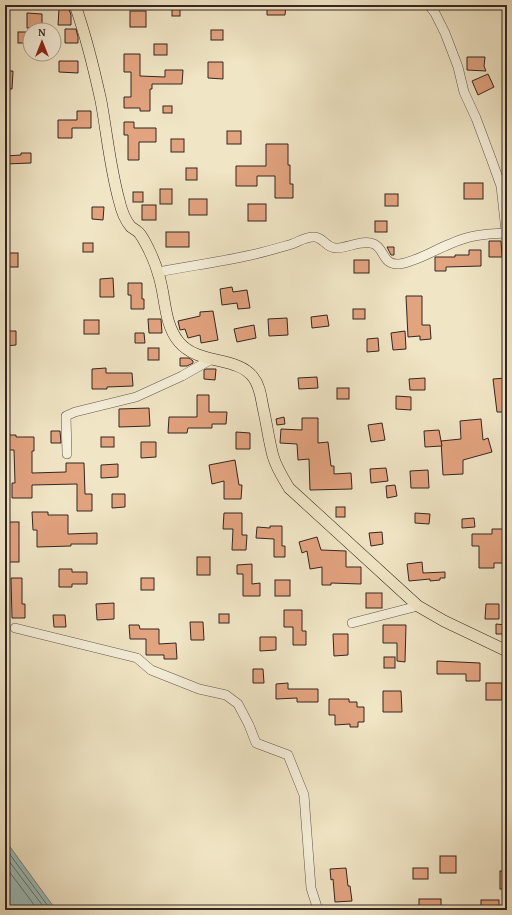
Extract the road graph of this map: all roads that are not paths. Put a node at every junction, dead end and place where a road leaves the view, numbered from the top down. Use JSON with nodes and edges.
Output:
{"nodes":[{"id":1,"x":75,"y":5,"type":"edge"},
{"id":2,"x":428,"y":5,"type":"edge"},
{"id":3,"x":506,"y":236,"type":"edge"},
{"id":4,"x":158,"y":272,"type":"junction"},
{"id":5,"x":210,"y":360,"type":"junction"},
{"id":6,"x":67,"y":454,"type":"dead end"},
{"id":7,"x":418,"y":606,"type":"junction"},
{"id":8,"x":352,"y":623,"type":"dead end"},
{"id":9,"x":14,"y":628,"type":"dead end"},
{"id":10,"x":507,"y":651,"type":"edge"},
{"id":11,"x":318,"y":910,"type":"edge"}],
"edges":[{"from":1,"to":4,"type":"main road"},
{"from":2,"to":3,"type":"street"},
{"from":3,"to":4,"type":"street"},
{"from":4,"to":5,"type":"main road"},
{"from":5,"to":6,"type":"street"},
{"from":5,"to":7,"type":"main road"},
{"from":7,"to":8,"type":"street"},
{"from":7,"to":10,"type":"main road"},
{"from":9,"to":11,"type":"street"}]}
